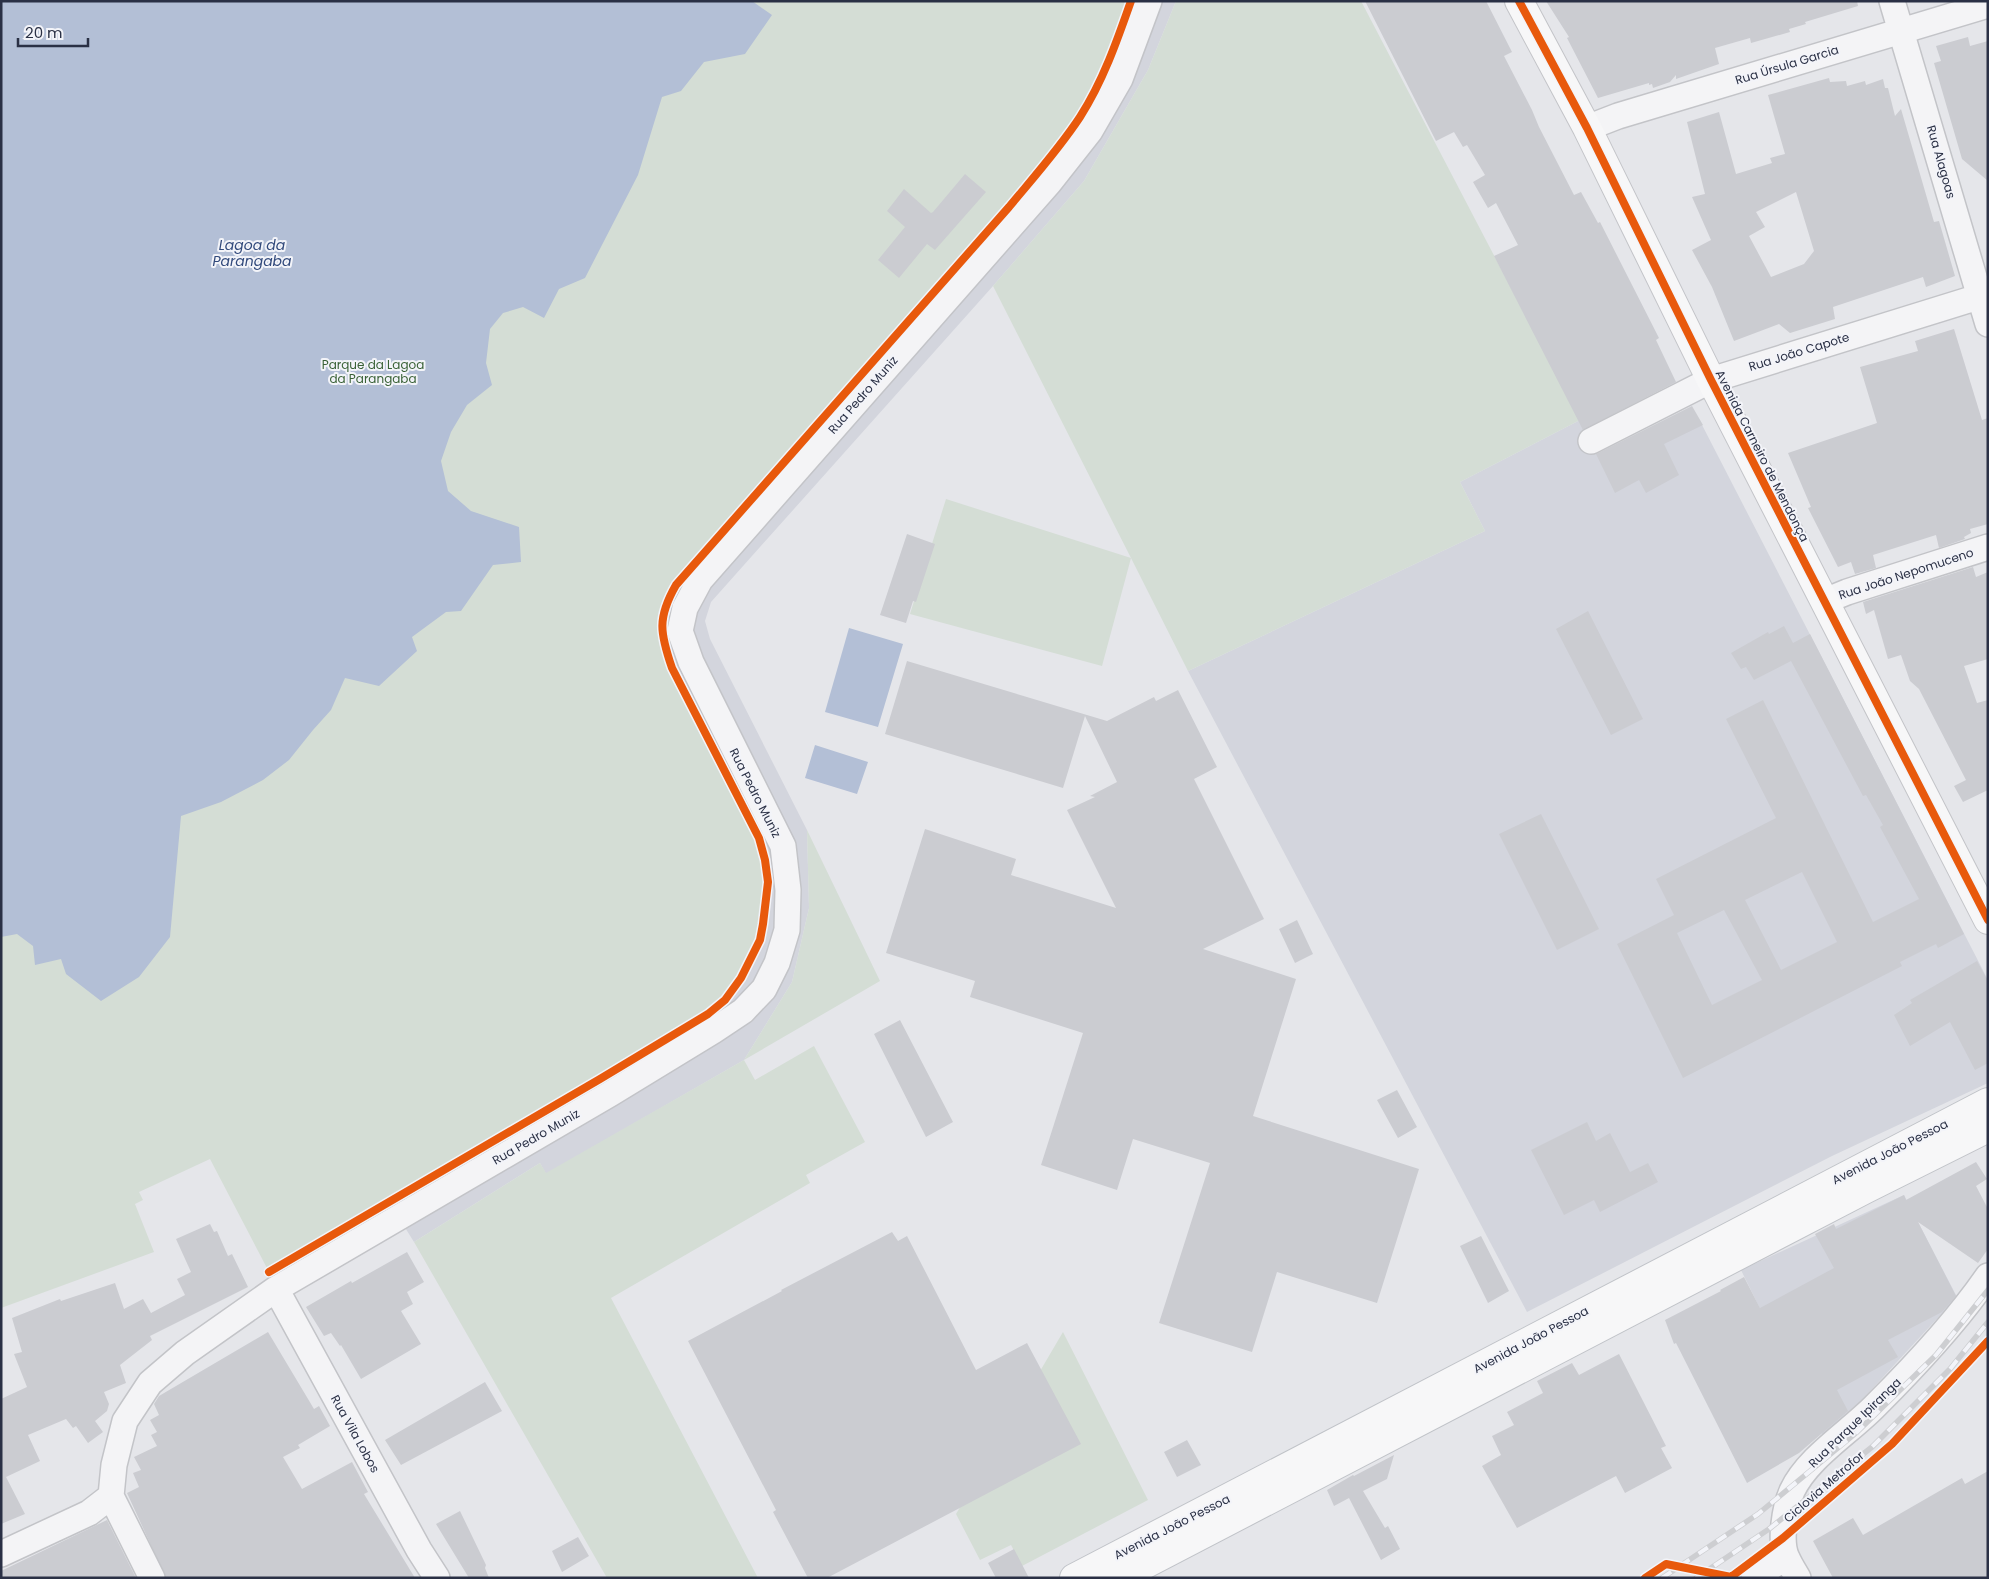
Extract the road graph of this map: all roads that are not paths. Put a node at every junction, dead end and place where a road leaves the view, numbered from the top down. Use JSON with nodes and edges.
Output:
{"nodes":[{"id":1,"x":1149,"y":1,"type":"edge"},
{"id":2,"x":1519,"y":1,"type":"edge"},
{"id":3,"x":1892,"y":1,"type":"edge"},
{"id":4,"x":1988,"y":5,"type":"edge"},
{"id":5,"x":1901,"y":31,"type":"junction"},
{"id":6,"x":1587,"y":128,"type":"junction"},
{"id":7,"x":1984,"y":295,"type":"edge"},
{"id":8,"x":1988,"y":324,"type":"edge"},
{"id":9,"x":1710,"y":380,"type":"junction"},
{"id":10,"x":1591,"y":441,"type":"dead end"},
{"id":11,"x":1988,"y":547,"type":"edge"},
{"id":12,"x":1825,"y":601,"type":"junction"},
{"id":13,"x":1988,"y":920,"type":"edge"},
{"id":14,"x":1985,"y":1122,"type":"edge"},
{"id":15,"x":1988,"y":1276,"type":"edge"},
{"id":16,"x":276,"y":1289,"type":"junction"},
{"id":17,"x":111,"y":1496,"type":"junction"},
{"id":18,"x":1,"y":1554,"type":"edge"},
{"id":19,"x":1792,"y":1567,"type":"edge"},
{"id":20,"x":152,"y":1578,"type":"edge"},
{"id":21,"x":437,"y":1578,"type":"edge"},
{"id":22,"x":1074,"y":1578,"type":"edge"},
{"id":23,"x":1119,"y":1578,"type":"edge"},
{"id":24,"x":1754,"y":1578,"type":"edge"}],
"edges":[{"from":1,"to":16,"type":"street","name":"Rua Pedro Muniz"},
{"from":2,"to":6,"type":"main road","name":"Avenida Carneiro de Mendonça"},
{"from":3,"to":5,"type":"street","name":"Rua Alagoas"},
{"from":4,"to":5,"type":"street","name":"Rua Úrsula Garcia"},
{"from":5,"to":6,"type":"street","name":"Rua Úrsula Garcia"},
{"from":5,"to":7,"type":"street","name":"Rua Alagoas"},
{"from":6,"to":9,"type":"main road","name":"Avenida Carneiro de Mendonça"},
{"from":7,"to":8,"type":"street","name":"Rua Alagoas"},
{"from":7,"to":9,"type":"street","name":"Rua João Capote"},
{"from":9,"to":10,"type":"street","name":"Rua João Capote"},
{"from":9,"to":12,"type":"main road","name":"Avenida Carneiro de Mendonça"},
{"from":11,"to":12,"type":"street","name":"Rua João Nepomuceno"},
{"from":12,"to":13,"type":"main road","name":"Avenida Carneiro de Mendonça"},
{"from":14,"to":22,"type":"main road","name":"Avenida João Pessoa"},
{"from":14,"to":23,"type":"main road","name":"Avenida João Pessoa"},
{"from":15,"to":19,"type":"street","name":"Rua Parque Ipiranga"},
{"from":16,"to":17,"type":"street","name":"Rua Pedro Muniz"},
{"from":16,"to":21,"type":"street","name":"Rua Vila Lobos"},
{"from":17,"to":18,"type":"street"},
{"from":17,"to":20,"type":"street"},
{"from":19,"to":24,"type":"street","name":"Rua Parque Ipiranga"}]}
